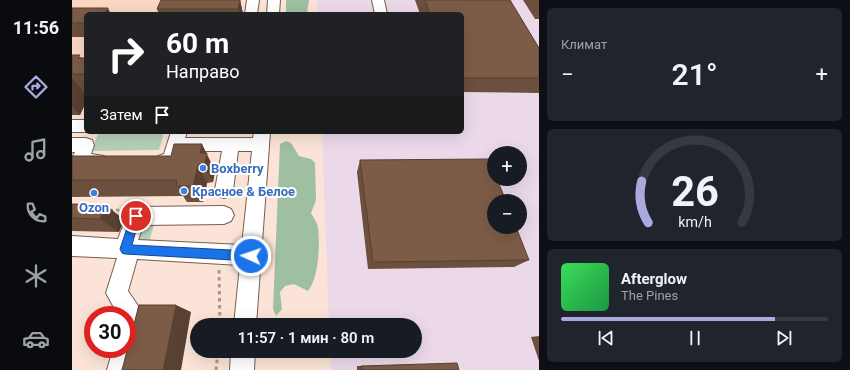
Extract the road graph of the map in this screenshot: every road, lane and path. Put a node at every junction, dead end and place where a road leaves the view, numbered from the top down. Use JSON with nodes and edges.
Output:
{"nodes":[{"id":1,"x":253,"y":0,"type":"edge"},
{"id":2,"x":274,"y":0,"type":"edge"},
{"id":3,"x":378,"y":0,"type":"edge"},
{"id":4,"x":251,"y":12,"type":"edge"},
{"id":5,"x":273,"y":12,"type":"edge"},
{"id":6,"x":381,"y":12,"type":"edge"},
{"id":7,"x":72,"y":126,"type":"edge"},
{"id":8,"x":84,"y":126,"type":"edge"},
{"id":9,"x":177,"y":138,"type":"edge"},
{"id":10,"x":262,"y":138,"type":"edge"},
{"id":11,"x":83,"y":141,"type":"edge"},
{"id":12,"x":231,"y":144,"type":"junction"},
{"id":13,"x":117,"y":161,"type":"edge"},
{"id":14,"x":148,"y":161,"type":"edge"},
{"id":15,"x":224,"y":190,"type":"dead end"},
{"id":16,"x":224,"y":215,"type":"dead end"},
{"id":17,"x":72,"y":246,"type":"edge"},
{"id":18,"x":128,"y":250,"type":"junction"},
{"id":19,"x":251,"y":256,"type":"junction"},
{"id":20,"x":126,"y":306,"type":"edge"},
{"id":21,"x":246,"y":318,"type":"edge"},
{"id":22,"x":122,"y":358,"type":"edge"},
{"id":23,"x":217,"y":358,"type":"edge"},
{"id":24,"x":243,"y":358,"type":"edge"},
{"id":25,"x":119,"y":370,"type":"edge"},
{"id":26,"x":216,"y":370,"type":"edge"},
{"id":27,"x":242,"y":370,"type":"edge"}],
"edges":[{"from":1,"to":4,"type":"street"},
{"from":2,"to":5,"type":"street"},
{"from":3,"to":6,"type":"street"},
{"from":7,"to":8,"type":"street"},
{"from":9,"to":12,"type":"street"},
{"from":9,"to":14,"type":"street"},
{"from":10,"to":12,"type":"street"},
{"from":10,"to":19,"type":"street"},
{"from":11,"to":13,"type":"street"},
{"from":12,"to":15,"type":"street"},
{"from":16,"to":18,"type":"street"},
{"from":17,"to":18,"type":"street"},
{"from":18,"to":19,"type":"street"},
{"from":18,"to":20,"type":"street"},
{"from":19,"to":21,"type":"street"},
{"from":22,"to":25,"type":"street"},
{"from":23,"to":26,"type":"path"},
{"from":24,"to":27,"type":"street"}]}
